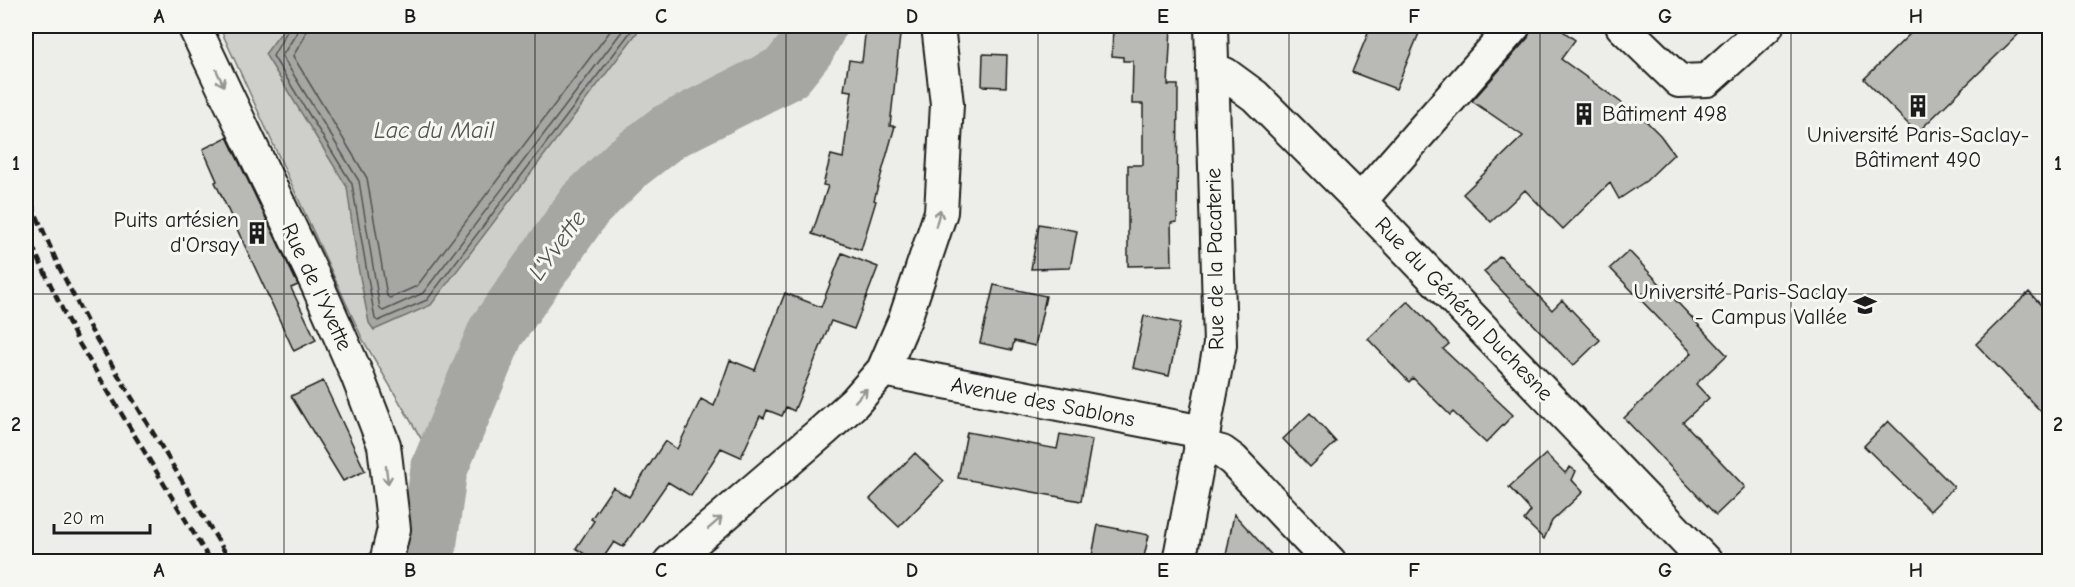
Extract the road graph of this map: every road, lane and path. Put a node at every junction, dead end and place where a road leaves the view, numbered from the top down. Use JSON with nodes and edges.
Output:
{"nodes":[{"id":1,"x":194,"y":26,"type":"edge"},
{"id":2,"x":938,"y":26,"type":"edge"},
{"id":3,"x":1211,"y":26,"type":"edge"},
{"id":4,"x":1514,"y":26,"type":"edge"},
{"id":5,"x":1622,"y":26,"type":"edge"},
{"id":6,"x":1767,"y":26,"type":"edge"},
{"id":7,"x":1212,"y":69,"type":"junction"},
{"id":8,"x":1360,"y":201,"type":"junction"},
{"id":9,"x":883,"y":370,"type":"junction"},
{"id":10,"x":1201,"y":439,"type":"junction"},
{"id":11,"x":386,"y":561,"type":"edge"},
{"id":12,"x":670,"y":561,"type":"edge"},
{"id":13,"x":1179,"y":561,"type":"edge"},
{"id":14,"x":1330,"y":561,"type":"edge"},
{"id":15,"x":1706,"y":561,"type":"edge"}],
"edges":[{"from":1,"to":11,"type":"street","name":"Rue de l'Yvette","one_way":true},
{"from":9,"to":2,"type":"street","one_way":true},
{"from":3,"to":7,"type":"street","name":"Rue de la Pacaterie"},
{"from":4,"to":8,"type":"street"},
{"from":5,"to":6,"type":"street"},
{"from":7,"to":8,"type":"street","name":"Rue du Général Duchesne"},
{"from":7,"to":10,"type":"street","name":"Rue de la Pacaterie"},
{"from":8,"to":15,"type":"street","name":"Rue du Général Duchesne"},
{"from":9,"to":10,"type":"street","name":"Avenue des Sablons"},
{"from":12,"to":9,"type":"street","one_way":true},
{"from":10,"to":13,"type":"street","name":"Rue de la Pacaterie"},
{"from":10,"to":14,"type":"street","name":"Avenue des Sablons"}]}
